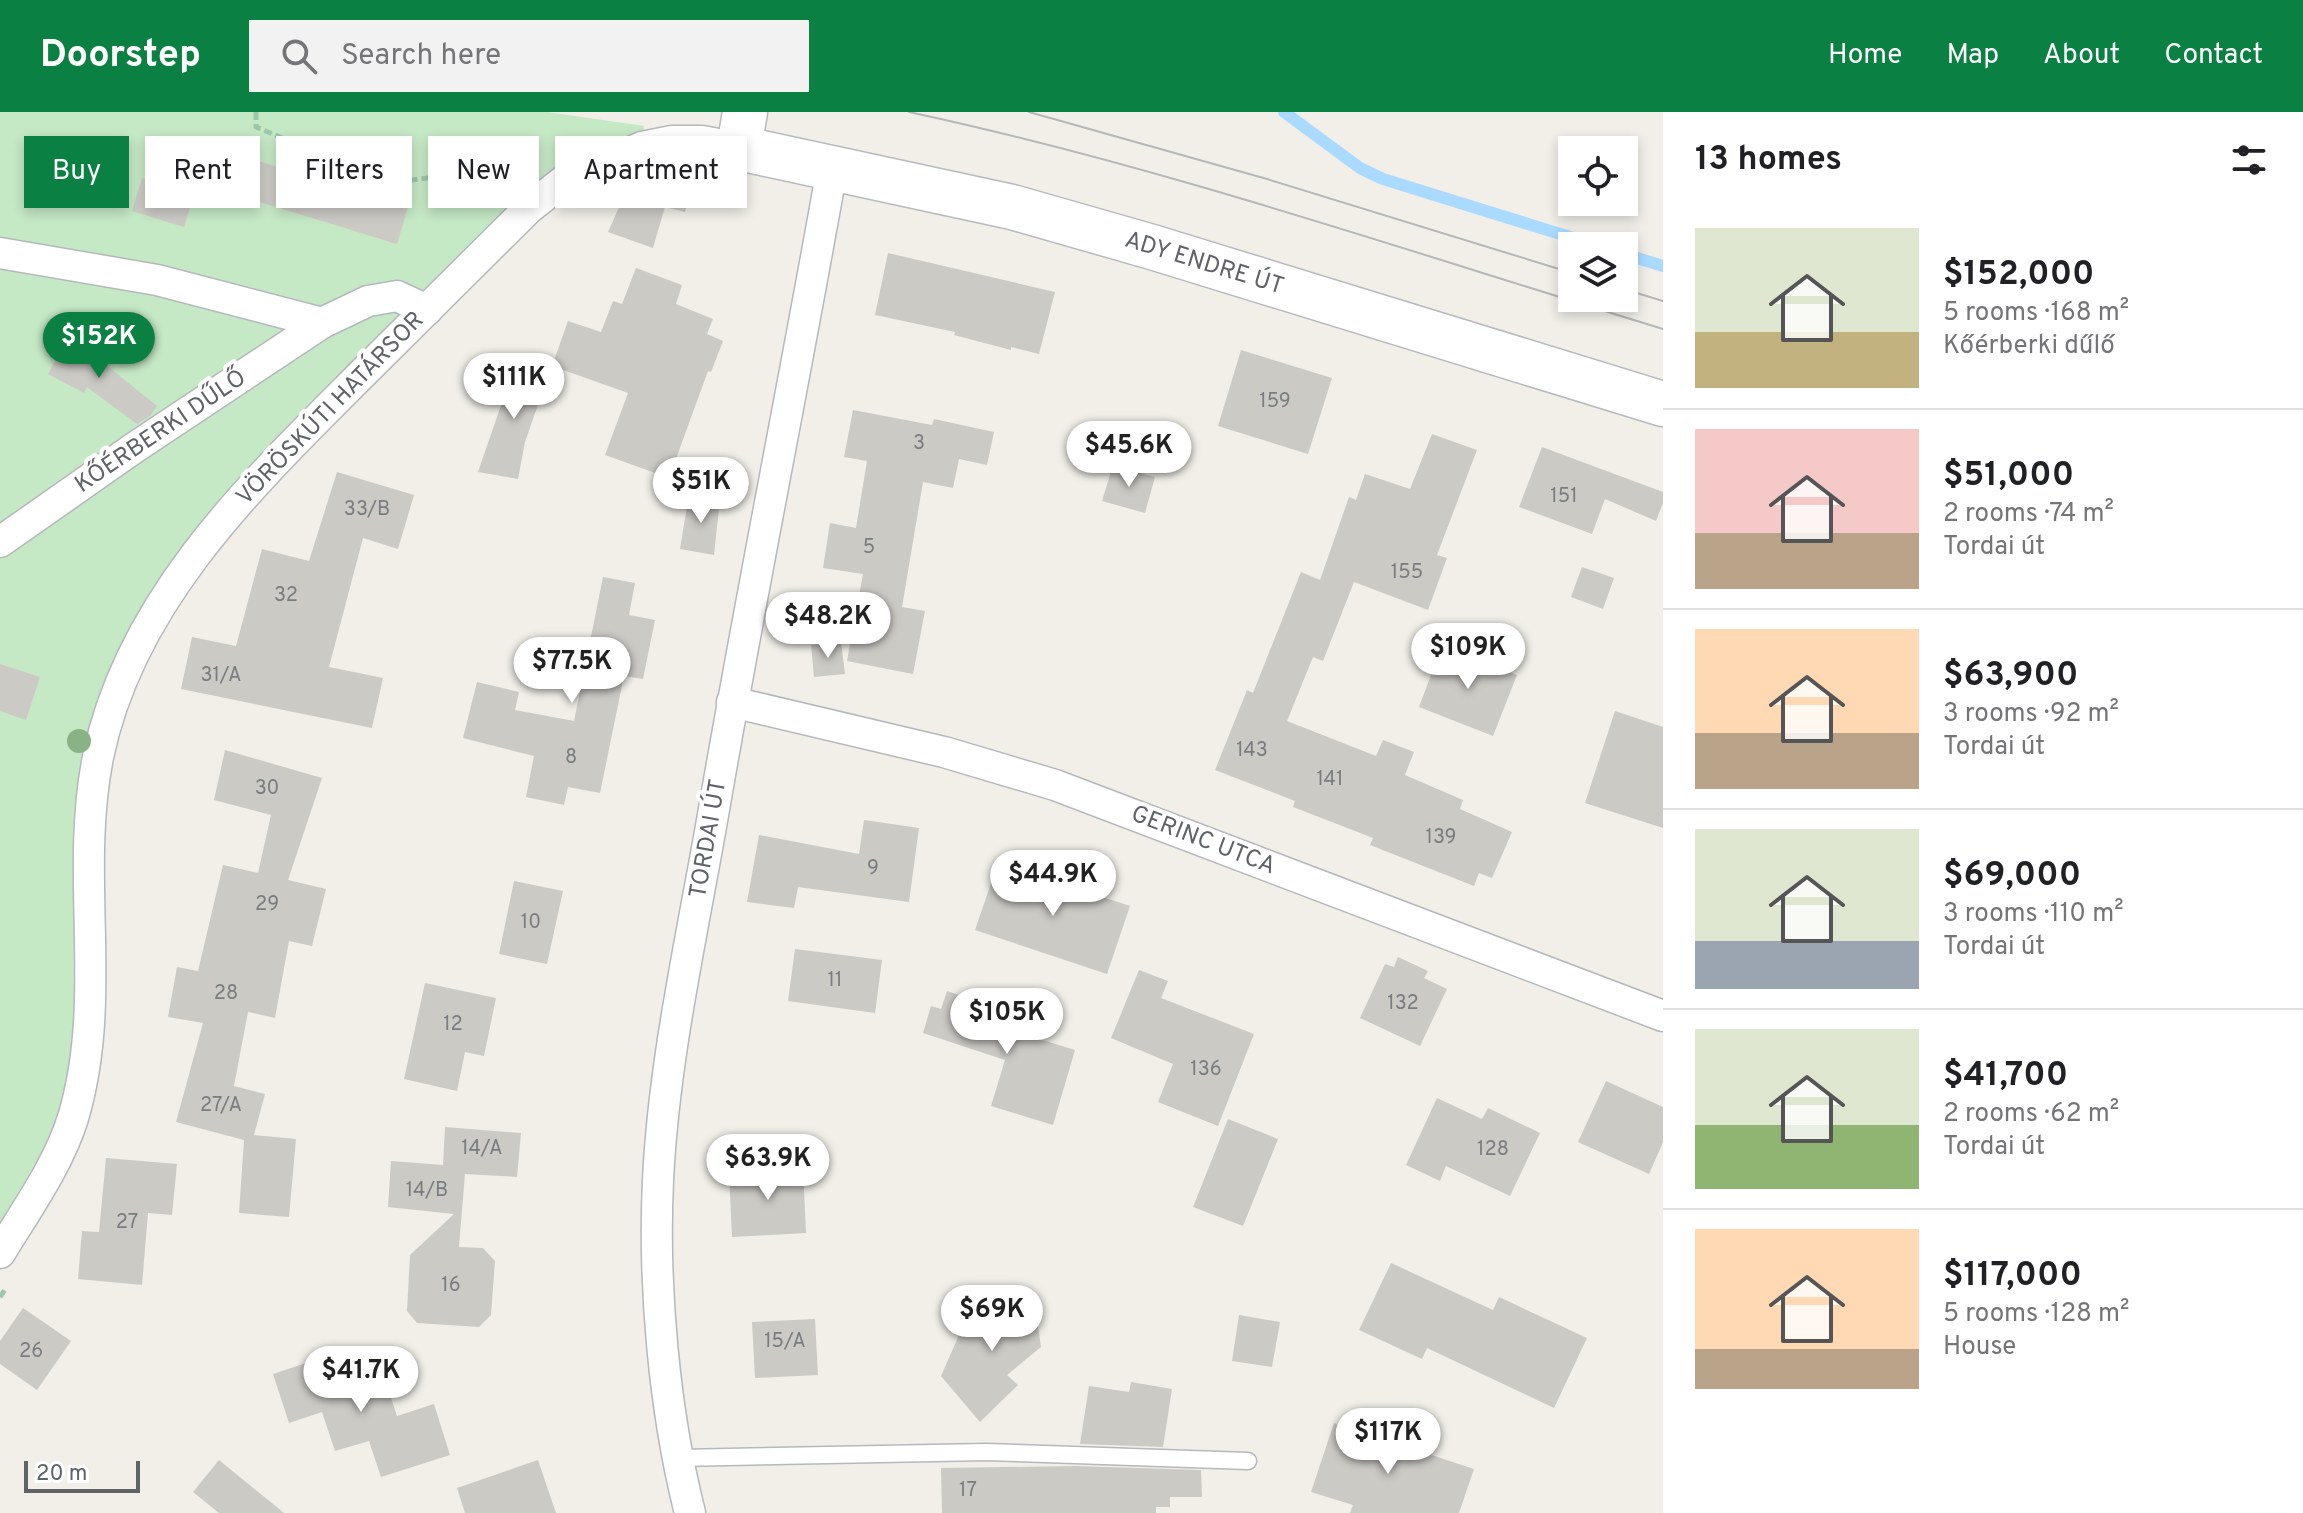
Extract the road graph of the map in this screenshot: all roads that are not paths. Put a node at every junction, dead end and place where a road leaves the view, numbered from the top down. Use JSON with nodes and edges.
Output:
{"nodes":[{"id":1,"x":742,"y":130,"type":"edge"},
{"id":2,"x":832,"y":169,"type":"junction"},
{"id":3,"x":0,"y":253,"type":"edge"},
{"id":4,"x":427,"y":310,"type":"junction"},
{"id":5,"x":322,"y":323,"type":"junction"},
{"id":6,"x":1663,"y":404,"type":"edge"},
{"id":7,"x":0,"y":542,"type":"edge"},
{"id":8,"x":732,"y":702,"type":"junction"},
{"id":9,"x":1663,"y":1016,"type":"edge"},
{"id":10,"x":0,"y":1253,"type":"edge"},
{"id":11,"x":678,"y":1458,"type":"junction"},
{"id":12,"x":1248,"y":1461,"type":"dead end"},
{"id":13,"x":690,"y":1513,"type":"edge"}],
"edges":[{"from":1,"to":2,"type":"street","name":"ADY ENDRE ÚT"},
{"from":1,"to":4,"type":"street","name":"VÖRÖSKÚTI HATÁRSOR"},
{"from":2,"to":6,"type":"street","name":"ADY ENDRE ÚT"},
{"from":2,"to":8,"type":"street","name":"TORDAI ÚT"},
{"from":3,"to":5,"type":"street"},
{"from":4,"to":5,"type":"street","name":"KŐÉRBERKI DŰLŐ"},
{"from":4,"to":10,"type":"street","name":"VÖRÖSKÚTI HATÁRSOR"},
{"from":5,"to":7,"type":"street","name":"KŐÉRBERKI DŰLŐ"},
{"from":8,"to":9,"type":"street","name":"GERINC UTCA"},
{"from":8,"to":11,"type":"street","name":"TORDAI ÚT"},
{"from":11,"to":12,"type":"lane"},
{"from":11,"to":13,"type":"street","name":"TORDAI ÚT"}]}
